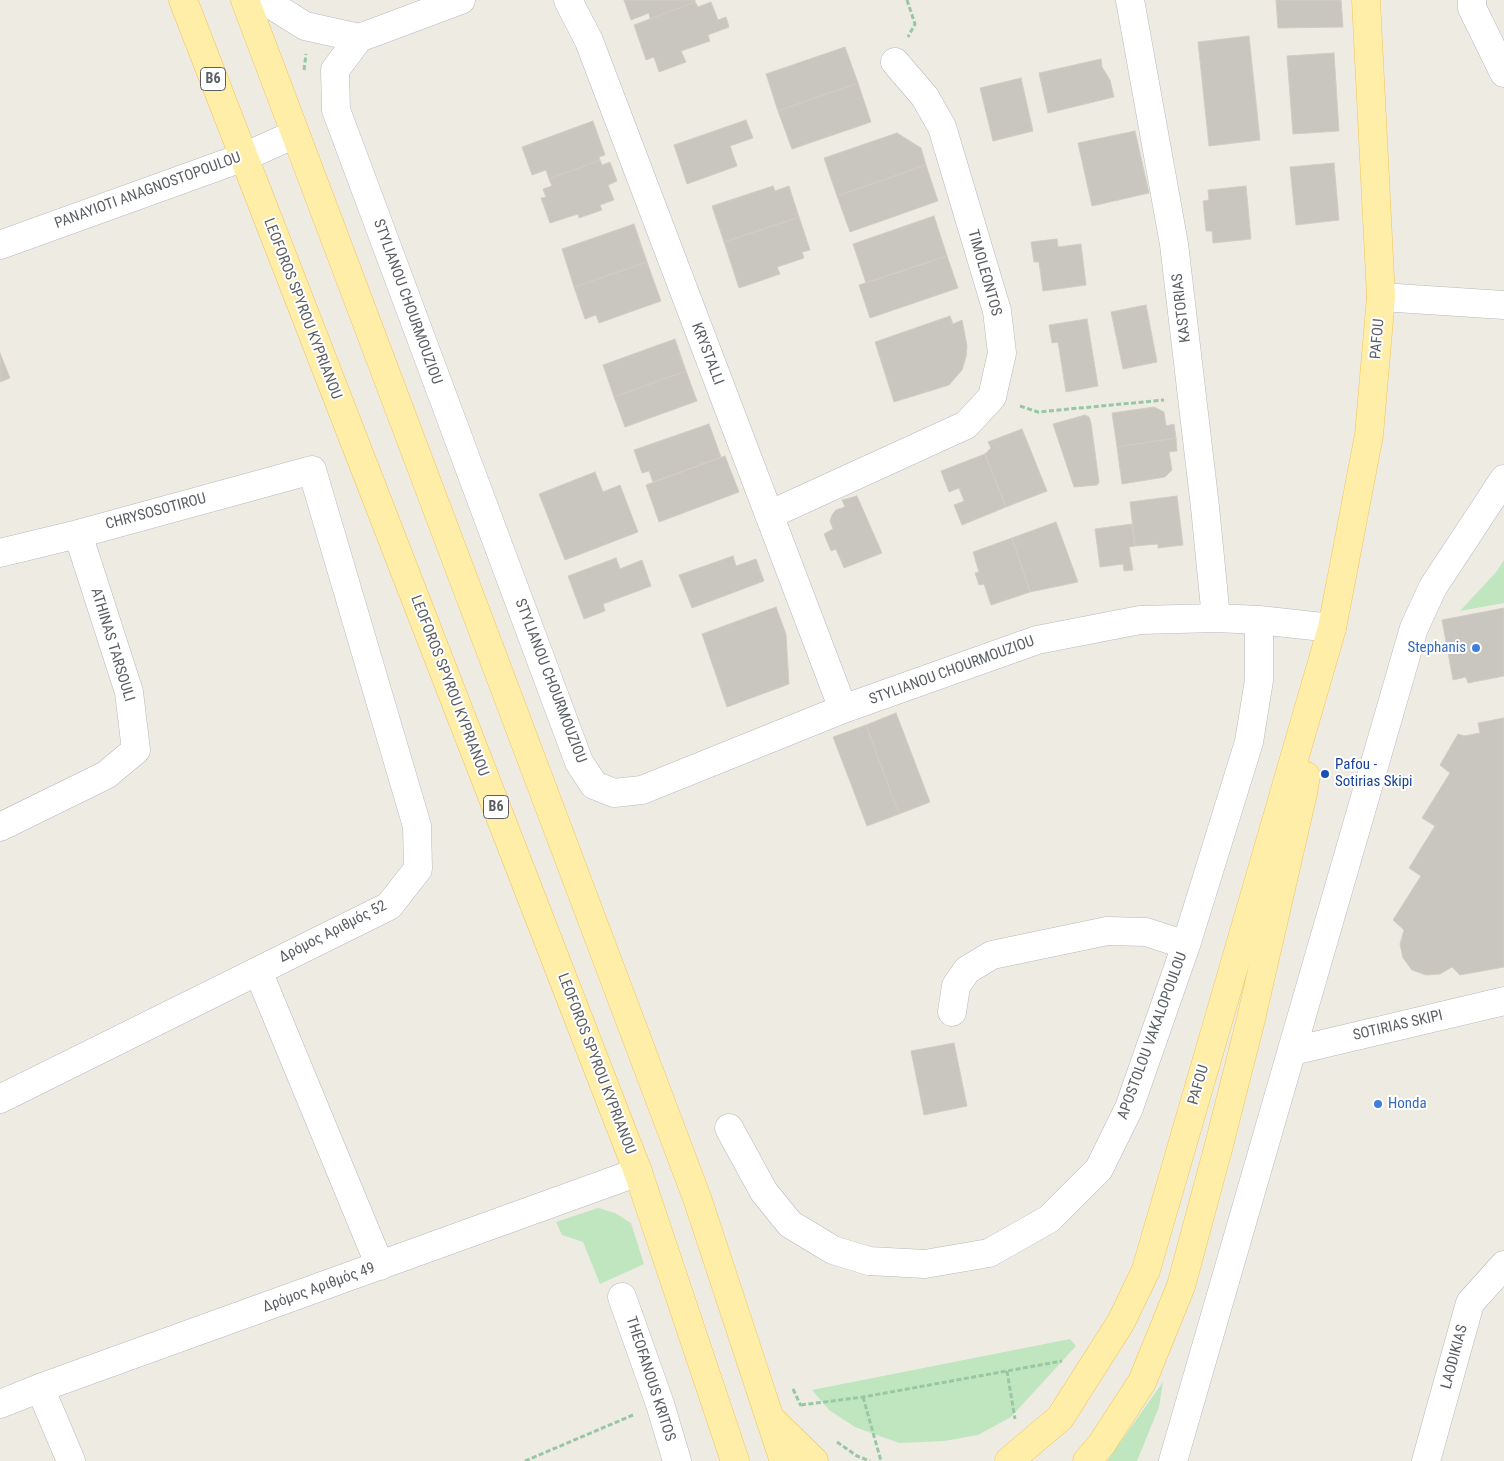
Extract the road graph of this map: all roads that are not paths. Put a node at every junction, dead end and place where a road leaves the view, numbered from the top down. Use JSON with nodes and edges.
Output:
{"nodes":[{"id":1,"x":183,"y":0,"type":"edge"},
{"id":2,"x":246,"y":0,"type":"edge"},
{"id":3,"x":269,"y":0,"type":"edge"},
{"id":4,"x":461,"y":0,"type":"edge"},
{"id":5,"x":568,"y":0,"type":"edge"},
{"id":6,"x":1130,"y":0,"type":"edge"},
{"id":7,"x":1366,"y":0,"type":"edge"},
{"id":8,"x":1472,"y":0,"type":"edge"},
{"id":9,"x":359,"y":38,"type":"junction"},
{"id":10,"x":895,"y":62,"type":"road end"},
{"id":11,"x":1504,"y":73,"type":"edge"},
{"id":12,"x":295,"y":134,"type":"junction"},
{"id":13,"x":244,"y":157,"type":"junction"},
{"id":14,"x":0,"y":245,"type":"edge"},
{"id":15,"x":1381,"y":297,"type":"junction"},
{"id":16,"x":1504,"y":305,"type":"edge"},
{"id":17,"x":312,"y":470,"type":"joint"},
{"id":18,"x":1504,"y":479,"type":"edge"},
{"id":19,"x":769,"y":515,"type":"junction"},
{"id":20,"x":78,"y":534,"type":"junction"},
{"id":21,"x":0,"y":552,"type":"edge"},
{"id":22,"x":1216,"y":618,"type":"junction"},
{"id":23,"x":1259,"y":620,"type":"junction"},
{"id":24,"x":1332,"y":628,"type":"junction"},
{"id":25,"x":1320,"y":672,"type":"junction"},
{"id":26,"x":843,"y":710,"type":"junction"},
{"id":27,"x":0,"y":827,"type":"edge"},
{"id":28,"x":1186,"y":945,"type":"junction"},
{"id":29,"x":258,"y":971,"type":"junction"},
{"id":30,"x":1504,"y":1001,"type":"edge"},
{"id":31,"x":952,"y":1012,"type":"dead end"},
{"id":32,"x":1293,"y":1051,"type":"junction"},
{"id":33,"x":0,"y":1099,"type":"edge"},
{"id":34,"x":729,"y":1128,"type":"dead end"},
{"id":35,"x":638,"y":1172,"type":"junction"},
{"id":36,"x":1504,"y":1265,"type":"edge"},
{"id":37,"x":380,"y":1266,"type":"junction"},
{"id":38,"x":622,"y":1297,"type":"dead end"},
{"id":39,"x":40,"y":1388,"type":"junction"},
{"id":40,"x":0,"y":1404,"type":"edge"},
{"id":41,"x":772,"y":1421,"type":"junction"},
{"id":42,"x":71,"y":1461,"type":"edge"},
{"id":43,"x":677,"y":1461,"type":"edge"},
{"id":44,"x":735,"y":1461,"type":"edge"},
{"id":45,"x":784,"y":1461,"type":"edge"},
{"id":46,"x":814,"y":1461,"type":"edge"},
{"id":47,"x":1009,"y":1461,"type":"edge"},
{"id":48,"x":1087,"y":1461,"type":"edge"},
{"id":49,"x":1174,"y":1461,"type":"edge"},
{"id":50,"x":1426,"y":1461,"type":"edge"}],
"edges":[{"from":1,"to":13,"type":"main road","name":"LEOFOROS SPYROU KYPRIANOU","number":"B6"},
{"from":2,"to":12,"type":"main road"},
{"from":3,"to":9,"type":"street"},
{"from":4,"to":9,"type":"street"},
{"from":5,"to":19,"type":"street","name":"KRYSTALLI"},
{"from":6,"to":22,"type":"street","name":"KASTORIAS"},
{"from":7,"to":15,"type":"main road","name":"PAFOU"},
{"from":8,"to":11,"type":"street"},
{"from":9,"to":26,"type":"street","name":"STYLIANOU CHOURMOUZIOU"},
{"from":10,"to":19,"type":"street","name":"TIMOLEONTOS"},
{"from":12,"to":13,"type":"street","name":"PANAYIOTI ANAGNOSTOPOULOU"},
{"from":12,"to":41,"type":"main road"},
{"from":13,"to":14,"type":"street","name":"PANAYIOTI ANAGNOSTOPOULOU"},
{"from":13,"to":35,"type":"main road","name":"LEOFOROS SPYROU KYPRIANOU","number":"B6"},
{"from":15,"to":16,"type":"street"},
{"from":15,"to":24,"type":"main road","name":"PAFOU"},
{"from":17,"to":20,"type":"street","name":"CHRYSOSOTIROU"},
{"from":17,"to":29,"type":"street","name":"Δρόμος Αριθμός 52"},
{"from":18,"to":32,"type":"street"},
{"from":19,"to":26,"type":"street","name":"KRYSTALLI"},
{"from":20,"to":21,"type":"street","name":"CHRYSOSOTIROU"},
{"from":20,"to":27,"type":"street","name":"ATHINAS TARSOULI"},
{"from":22,"to":23,"type":"street","name":"STYLIANOU CHOURMOUZIOU"},
{"from":22,"to":26,"type":"street","name":"STYLIANOU CHOURMOUZIOU"},
{"from":23,"to":24,"type":"street","name":"STYLIANOU CHOURMOUZIOU"},
{"from":23,"to":28,"type":"street","name":"APOSTOLOU VAKALOPOULOU"},
{"from":24,"to":25,"type":"main road","name":"PAFOU"},
{"from":25,"to":47,"type":"main road","name":"PAFOU"},
{"from":25,"to":48,"type":"main road","name":"PAFOU"},
{"from":28,"to":31,"type":"street","name":"APOSTOLOU VAKALOPOULOU"},
{"from":28,"to":34,"type":"street","name":"APOSTOLOU VAKALOPOULOU"},
{"from":29,"to":33,"type":"street","name":"Δρόμος Αριθμός 52"},
{"from":29,"to":37,"type":"street"},
{"from":30,"to":32,"type":"street","name":"SOTIRIAS SKIPI"},
{"from":32,"to":49,"type":"street"},
{"from":35,"to":37,"type":"street","name":"Δρόμος Αριθμός 49"},
{"from":35,"to":44,"type":"main road","name":"LEOFOROS SPYROU KYPRIANOU","number":"B6"},
{"from":36,"to":50,"type":"street","name":"LAODIKIAS"},
{"from":37,"to":39,"type":"street","name":"Δρόμος Αριθμός 49"},
{"from":38,"to":43,"type":"street","name":"THEOFANOUS KRITOS"},
{"from":39,"to":40,"type":"street","name":"Δρόμος Αριθμός 49"},
{"from":39,"to":42,"type":"street"},
{"from":41,"to":45,"type":"main road"},
{"from":41,"to":46,"type":"main road"}]}
